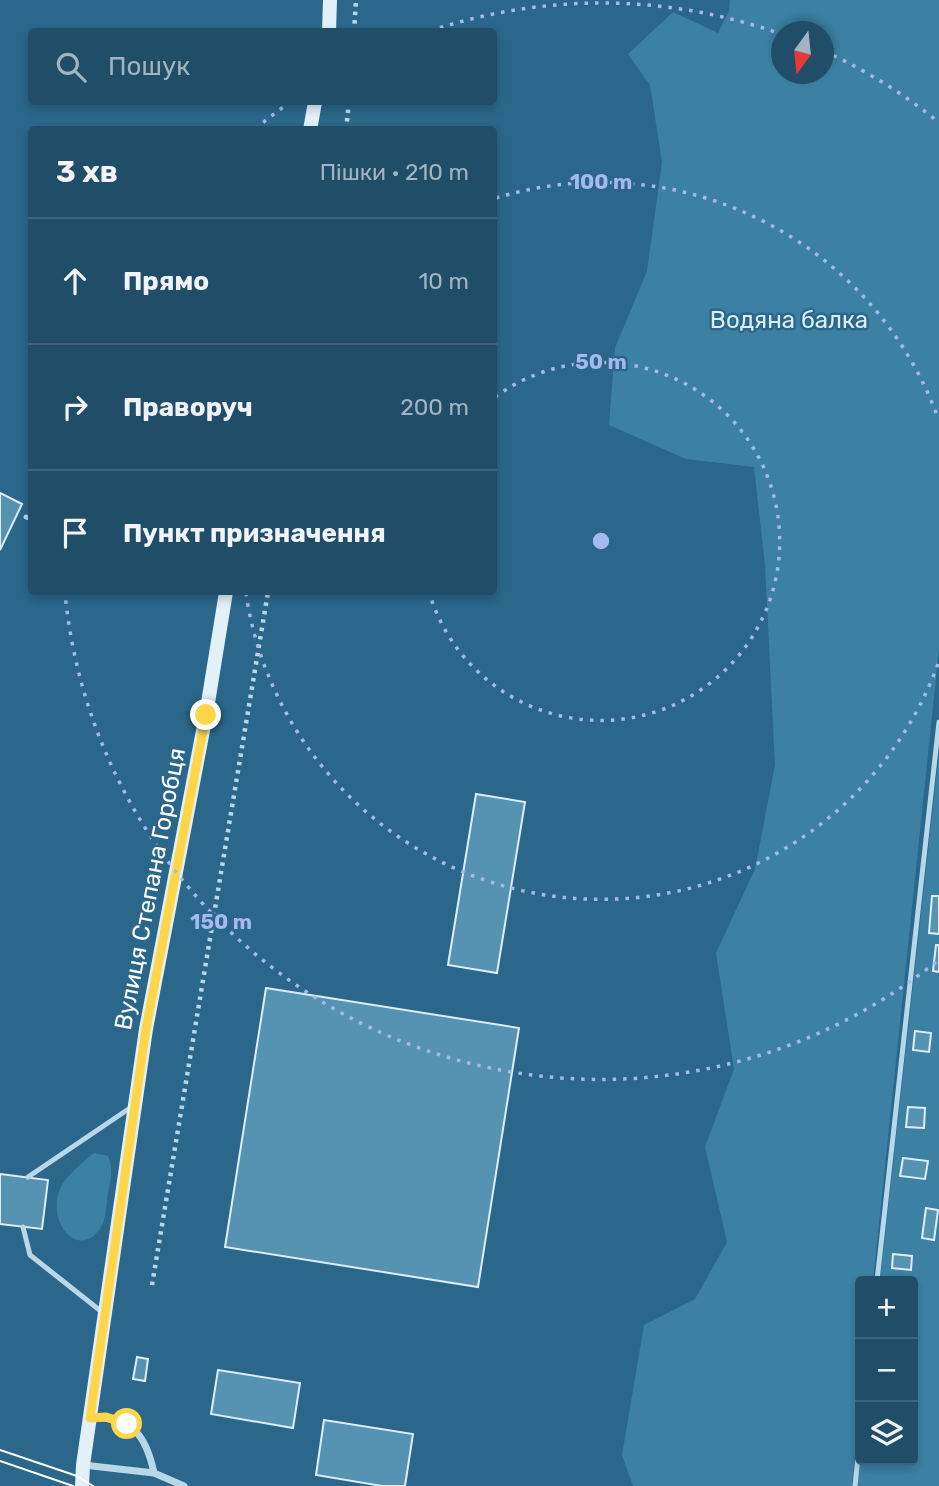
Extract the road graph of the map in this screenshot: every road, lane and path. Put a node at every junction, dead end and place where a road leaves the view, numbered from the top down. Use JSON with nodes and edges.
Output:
{"nodes":[{"id":1,"x":330,"y":0,"type":"edge"},
{"id":2,"x":356,"y":0,"type":"edge"},
{"id":3,"x":330,"y":28,"type":"edge"},
{"id":4,"x":354,"y":28,"type":"edge"},
{"id":5,"x":314,"y":105,"type":"edge"},
{"id":6,"x":349,"y":105,"type":"edge"},
{"id":7,"x":311,"y":126,"type":"edge"},
{"id":8,"x":346,"y":126,"type":"edge"},
{"id":9,"x":226,"y":595,"type":"edge"},
{"id":10,"x":267,"y":595,"type":"edge"},
{"id":11,"x":939,"y":722,"type":"edge"},
{"id":12,"x":135,"y":1104,"type":"junction"},
{"id":13,"x":28,"y":1177,"type":"dead end"},
{"id":14,"x":23,"y":1227,"type":"dead end"},
{"id":15,"x":878,"y":1276,"type":"edge"},
{"id":16,"x":152,"y":1284,"type":"dead end"},
{"id":17,"x":105,"y":1314,"type":"junction"},
{"id":18,"x":90,"y":1418,"type":"junction"},
{"id":19,"x":83,"y":1465,"type":"junction"},
{"id":20,"x":857,"y":1465,"type":"edge"},
{"id":21,"x":155,"y":1473,"type":"junction"},
{"id":22,"x":82,"y":1486,"type":"edge"},
{"id":23,"x":184,"y":1486,"type":"edge"},
{"id":24,"x":855,"y":1486,"type":"edge"}],
"edges":[{"from":1,"to":3,"type":"main road"},
{"from":2,"to":4,"type":"path"},
{"from":5,"to":7,"type":"main road"},
{"from":6,"to":8,"type":"path"},
{"from":9,"to":12,"type":"main road","name":"Вулиця Степана Горобця"},
{"from":10,"to":16,"type":"path"},
{"from":11,"to":15,"type":"lane"},
{"from":12,"to":13,"type":"lane"},
{"from":12,"to":17,"type":"main road","name":"Вулиця Степана Горобця"},
{"from":14,"to":17,"type":"lane"},
{"from":17,"to":18,"type":"main road","name":"Вулиця Степана Горобця"},
{"from":18,"to":19,"type":"main road","name":"Вулиця Степана Горобця"},
{"from":18,"to":21,"type":"street"},
{"from":19,"to":21,"type":"street"},
{"from":19,"to":22,"type":"main road","name":"Вулиця Степана Горобця"},
{"from":20,"to":24,"type":"lane"},
{"from":21,"to":23,"type":"street"}]}
